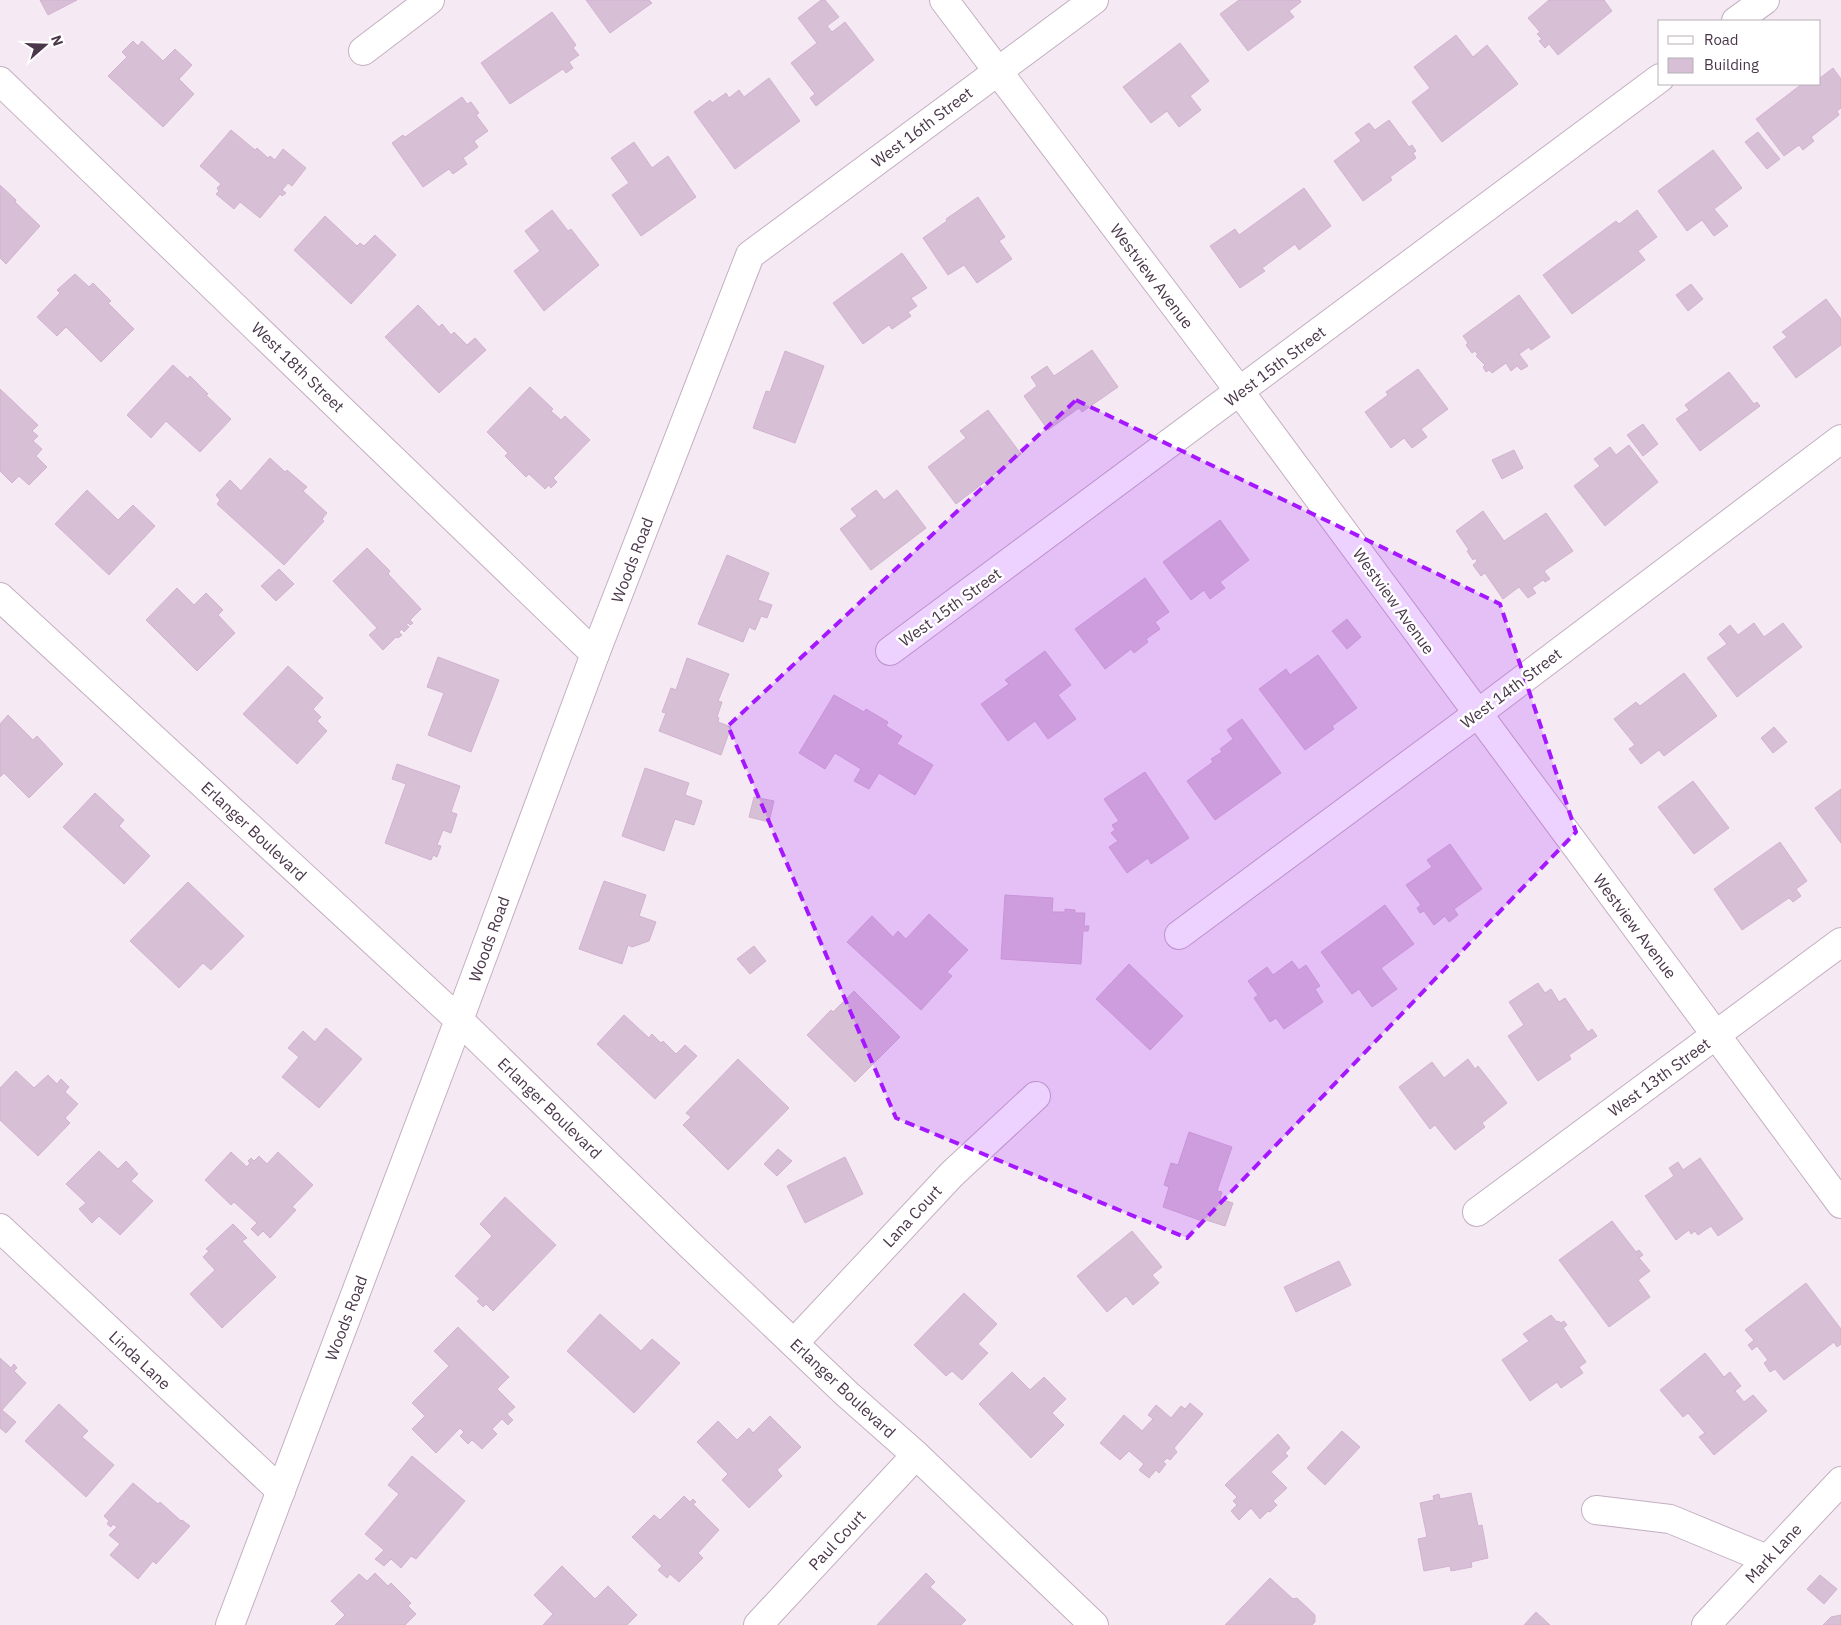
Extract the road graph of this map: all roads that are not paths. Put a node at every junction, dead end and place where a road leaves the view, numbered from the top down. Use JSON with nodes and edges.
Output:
{"nodes":[{"id":1,"x":430,"y":0,"type":"edge"},
{"id":2,"x":944,"y":0,"type":"edge"},
{"id":3,"x":1094,"y":0,"type":"edge"},
{"id":4,"x":1765,"y":0,"type":"edge"},
{"id":5,"x":1737,"y":20,"type":"edge"},
{"id":6,"x":363,"y":51,"type":"dead end"},
{"id":7,"x":998,"y":71,"type":"junction"},
{"id":8,"x":1658,"y":79,"type":"edge"},
{"id":9,"x":0,"y":81,"type":"edge"},
{"id":10,"x":750,"y":255,"type":"joint"},
{"id":11,"x":1240,"y":392,"type":"junction"},
{"id":12,"x":1841,"y":440,"type":"edge"},
{"id":13,"x":0,"y":597,"type":"edge"},
{"id":14,"x":890,"y":651,"type":"dead end"},
{"id":15,"x":595,"y":654,"type":"junction"},
{"id":16,"x":1477,"y":714,"type":"junction"},
{"id":17,"x":1179,"y":935,"type":"dead end"},
{"id":18,"x":1841,"y":942,"type":"edge"},
{"id":19,"x":459,"y":1020,"type":"junction"},
{"id":20,"x":1717,"y":1035,"type":"junction"},
{"id":21,"x":1036,"y":1096,"type":"dead end"},
{"id":22,"x":1841,"y":1204,"type":"edge"},
{"id":23,"x":1476,"y":1212,"type":"dead end"},
{"id":24,"x":0,"y":1228,"type":"edge"},
{"id":25,"x":794,"y":1343,"type":"junction"},
{"id":26,"x":916,"y":1455,"type":"junction"},
{"id":27,"x":1841,"y":1481,"type":"edge"},
{"id":28,"x":281,"y":1491,"type":"junction"},
{"id":29,"x":1596,"y":1510,"type":"dead end"},
{"id":30,"x":1767,"y":1559,"type":"junction"},
{"id":31,"x":230,"y":1625,"type":"edge"},
{"id":32,"x":758,"y":1625,"type":"edge"},
{"id":33,"x":1094,"y":1625,"type":"edge"},
{"id":34,"x":1706,"y":1625,"type":"edge"}],
"edges":[{"from":1,"to":6,"type":"street"},
{"from":2,"to":7,"type":"street","name":"Westview Avenue"},
{"from":3,"to":7,"type":"street","name":"West 16th Street"},
{"from":4,"to":5,"type":"street"},
{"from":7,"to":10,"type":"street","name":"West 16th Street"},
{"from":7,"to":11,"type":"street","name":"Westview Avenue"},
{"from":8,"to":11,"type":"street","name":"West 15th Street"},
{"from":9,"to":15,"type":"street","name":"West 18th Street"},
{"from":10,"to":15,"type":"street","name":"Woods Road"},
{"from":11,"to":14,"type":"street","name":"West 15th Street"},
{"from":11,"to":16,"type":"street","name":"Westview Avenue"},
{"from":12,"to":16,"type":"street","name":"West 14th Street"},
{"from":13,"to":19,"type":"street","name":"Erlanger Boulevard"},
{"from":15,"to":19,"type":"street","name":"Woods Road"},
{"from":16,"to":17,"type":"street","name":"West 14th Street"},
{"from":16,"to":20,"type":"street","name":"Westview Avenue"},
{"from":18,"to":20,"type":"street","name":"West 13th Street"},
{"from":19,"to":25,"type":"street","name":"Erlanger Boulevard"},
{"from":19,"to":28,"type":"street","name":"Woods Road"},
{"from":20,"to":22,"type":"street","name":"Westview Avenue"},
{"from":20,"to":23,"type":"street","name":"West 13th Street"},
{"from":21,"to":25,"type":"street","name":"Lana Court"},
{"from":24,"to":28,"type":"street","name":"Linda Lane"},
{"from":25,"to":26,"type":"street","name":"Erlanger Boulevard"},
{"from":26,"to":32,"type":"street","name":"Paul Court"},
{"from":26,"to":33,"type":"street","name":"Erlanger Boulevard"},
{"from":27,"to":30,"type":"street","name":"Mark Lane"},
{"from":28,"to":31,"type":"street","name":"Woods Road"},
{"from":29,"to":30,"type":"street"},
{"from":30,"to":34,"type":"street","name":"Mark Lane"}]}
